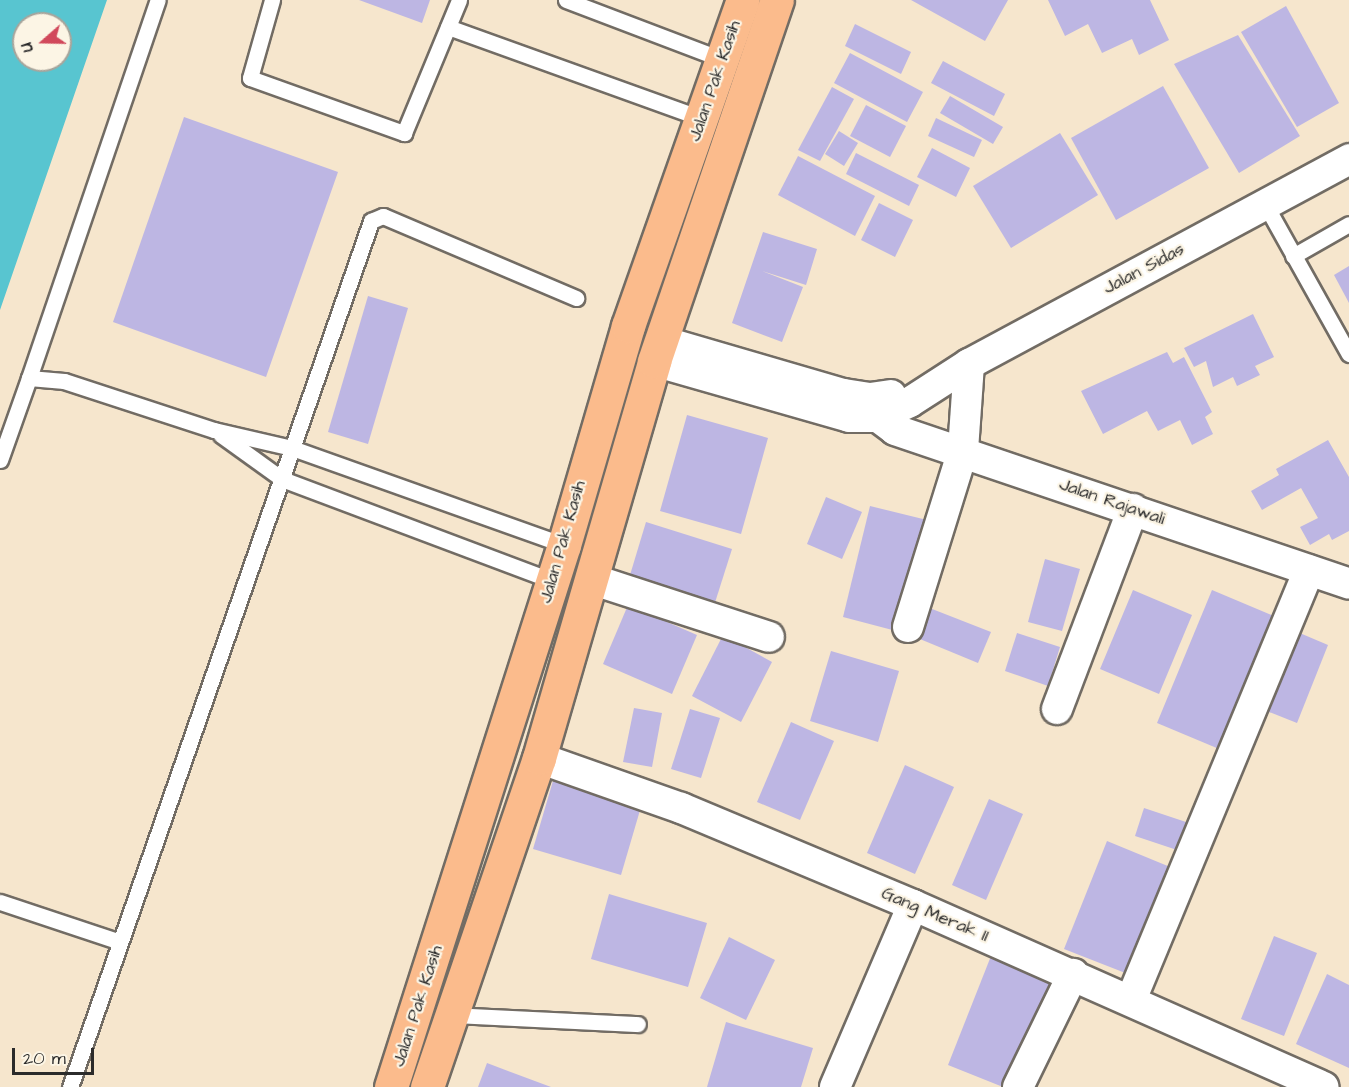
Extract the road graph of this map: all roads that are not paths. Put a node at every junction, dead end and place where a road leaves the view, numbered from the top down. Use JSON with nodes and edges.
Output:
{"nodes":[{"id":1,"x":158,"y":0,"type":"edge"},
{"id":2,"x":272,"y":0,"type":"edge"},
{"id":3,"x":459,"y":0,"type":"edge"},
{"id":4,"x":566,"y":0,"type":"edge"},
{"id":5,"x":743,"y":0,"type":"edge"},
{"id":6,"x":777,"y":0,"type":"edge"},
{"id":7,"x":448,"y":27,"type":"junction"},
{"id":8,"x":721,"y":59,"type":"junction"},
{"id":9,"x":701,"y":118,"type":"junction"},
{"id":10,"x":1349,"y":159,"type":"edge"},
{"id":11,"x":1265,"y":204,"type":"junction"},
{"id":12,"x":1349,"y":224,"type":"edge"},
{"id":13,"x":1293,"y":256,"type":"junction"},
{"id":14,"x":576,"y":298,"type":"dead end"},
{"id":15,"x":658,"y":351,"type":"junction"},
{"id":16,"x":1349,"y":354,"type":"edge"},
{"id":17,"x":969,"y":364,"type":"junction"},
{"id":18,"x":29,"y":378,"type":"junction"},
{"id":19,"x":874,"y":408,"type":"junction"},
{"id":20,"x":214,"y":430,"type":"junction"},
{"id":21,"x":292,"y":448,"type":"junction"},
{"id":22,"x":963,"y":450,"type":"junction"},
{"id":23,"x":0,"y":460,"type":"edge"},
{"id":24,"x":282,"y":479,"type":"junction"},
{"id":25,"x":1133,"y":508,"type":"junction"},
{"id":26,"x":564,"y":545,"type":"junction"},
{"id":27,"x":1309,"y":570,"type":"junction"},
{"id":28,"x":591,"y":579,"type":"junction"},
{"id":29,"x":553,"y":581,"type":"junction"},
{"id":30,"x":1349,"y":584,"type":"edge"},
{"id":31,"x":908,"y":627,"type":"dead end"},
{"id":32,"x":769,"y":637,"type":"dead end"},
{"id":33,"x":1057,"y":709,"type":"dead end"},
{"id":34,"x":539,"y":758,"type":"junction"},
{"id":35,"x":0,"y":902,"type":"edge"},
{"id":36,"x":913,"y":905,"type":"junction"},
{"id":37,"x":120,"y":942,"type":"junction"},
{"id":38,"x":1073,"y":975,"type":"junction"},
{"id":39,"x":1131,"y":1000,"type":"junction"},
{"id":40,"x":452,"y":1015,"type":"junction"},
{"id":41,"x":638,"y":1024,"type":"dead end"},
{"id":42,"x":70,"y":1087,"type":"edge"},
{"id":43,"x":391,"y":1087,"type":"edge"},
{"id":44,"x":427,"y":1087,"type":"edge"},
{"id":45,"x":835,"y":1087,"type":"edge"},
{"id":46,"x":1018,"y":1087,"type":"edge"},
{"id":47,"x":1324,"y":1087,"type":"edge"}],
"edges":[{"from":1,"to":18,"type":"lane"},
{"from":2,"to":7,"type":"lane"},
{"from":3,"to":7,"type":"lane"},
{"from":4,"to":8,"type":"lane"},
{"from":5,"to":8,"type":"highway","name":"Jalan Pak Kasih"},
{"from":6,"to":15,"type":"highway","name":"Jalan Pak Kasih"},
{"from":7,"to":9,"type":"lane"},
{"from":8,"to":9,"type":"highway","name":"Jalan Pak Kasih"},
{"from":9,"to":26,"type":"highway","name":"Jalan Pak Kasih"},
{"from":10,"to":11,"type":"street","name":"Jalan Sidas"},
{"from":11,"to":13,"type":"lane"},
{"from":11,"to":17,"type":"street","name":"Jalan Sidas"},
{"from":12,"to":13,"type":"lane"},
{"from":13,"to":16,"type":"lane"},
{"from":14,"to":21,"type":"lane"},
{"from":15,"to":19,"type":"street","name":"Jalan Rajawali"},
{"from":15,"to":28,"type":"highway","name":"Jalan Pak Kasih"},
{"from":17,"to":19,"type":"street","name":"Jalan Sidas"},
{"from":17,"to":22,"type":"street"},
{"from":18,"to":20,"type":"lane"},
{"from":18,"to":23,"type":"lane"},
{"from":19,"to":22,"type":"street","name":"Jalan Rajawali"},
{"from":20,"to":21,"type":"lane"},
{"from":20,"to":24,"type":"lane"},
{"from":21,"to":24,"type":"lane"},
{"from":21,"to":26,"type":"lane"},
{"from":22,"to":25,"type":"street","name":"Jalan Rajawali"},
{"from":22,"to":31,"type":"street"},
{"from":24,"to":29,"type":"lane"},
{"from":24,"to":37,"type":"lane"},
{"from":25,"to":27,"type":"street","name":"Jalan Rajawali"},
{"from":25,"to":33,"type":"street"},
{"from":26,"to":29,"type":"highway","name":"Jalan Pak Kasih"},
{"from":27,"to":30,"type":"street","name":"Jalan Rajawali"},
{"from":27,"to":39,"type":"street"},
{"from":28,"to":32,"type":"street"},
{"from":28,"to":34,"type":"highway","name":"Jalan Pak Kasih"},
{"from":29,"to":43,"type":"highway","name":"Jalan Pak Kasih"},
{"from":34,"to":36,"type":"street","name":"Gang Merak II"},
{"from":34,"to":40,"type":"highway","name":"Jalan Pak Kasih"},
{"from":35,"to":37,"type":"lane"},
{"from":36,"to":38,"type":"street","name":"Gang Merak II"},
{"from":36,"to":45,"type":"street"},
{"from":37,"to":42,"type":"lane"},
{"from":38,"to":39,"type":"street","name":"Gang Merak II"},
{"from":38,"to":46,"type":"street"},
{"from":39,"to":47,"type":"street","name":"Gang Merak II"},
{"from":40,"to":41,"type":"lane"},
{"from":40,"to":44,"type":"highway","name":"Jalan Pak Kasih"}]}
